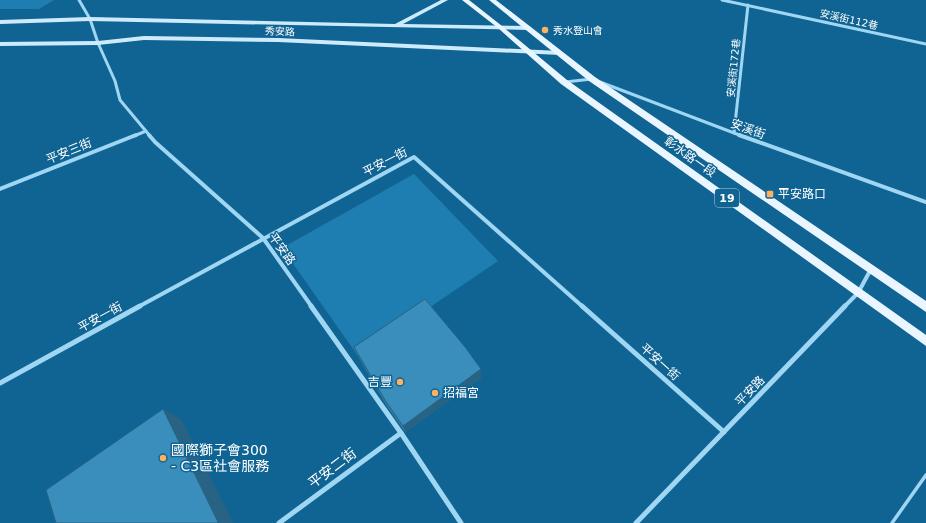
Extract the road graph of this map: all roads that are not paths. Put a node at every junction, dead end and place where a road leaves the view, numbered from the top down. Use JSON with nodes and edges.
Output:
{"nodes":[{"id":1,"x":79,"y":0,"type":"edge"},
{"id":2,"x":445,"y":0,"type":"edge"},
{"id":3,"x":465,"y":0,"type":"edge"},
{"id":4,"x":492,"y":0,"type":"edge"},
{"id":5,"x":722,"y":0,"type":"edge"},
{"id":6,"x":748,"y":5,"type":"junction"},
{"id":7,"x":90,"y":18,"type":"junction"},
{"id":8,"x":0,"y":22,"type":"edge"},
{"id":9,"x":393,"y":26,"type":"junction"},
{"id":10,"x":500,"y":27,"type":"junction"},
{"id":11,"x":529,"y":28,"type":"junction"},
{"id":12,"x":98,"y":43,"type":"junction"},
{"id":13,"x":0,"y":44,"type":"edge"},
{"id":14,"x":926,"y":44,"type":"edge"},
{"id":15,"x":529,"y":52,"type":"junction"},
{"id":16,"x":560,"y":53,"type":"junction"},
{"id":17,"x":592,"y":79,"type":"junction"},
{"id":18,"x":564,"y":82,"type":"junction"},
{"id":19,"x":146,"y":131,"type":"junction"},
{"id":20,"x":734,"y":133,"type":"junction"},
{"id":21,"x":0,"y":189,"type":"edge"},
{"id":22,"x":926,"y":202,"type":"edge"},
{"id":23,"x":262,"y":238,"type":"junction"},
{"id":24,"x":872,"y":268,"type":"junction"},
{"id":25,"x":858,"y":293,"type":"junction"},
{"id":26,"x":926,"y":307,"type":"edge"},
{"id":27,"x":926,"y":341,"type":"edge"},
{"id":28,"x":0,"y":383,"type":"edge"},
{"id":29,"x":724,"y":432,"type":"junction"},
{"id":30,"x":400,"y":433,"type":"junction"},
{"id":31,"x":926,"y":475,"type":"edge"},
{"id":32,"x":642,"y":521,"type":"edge"},
{"id":33,"x":279,"y":523,"type":"edge"},
{"id":34,"x":461,"y":523,"type":"edge"},
{"id":35,"x":636,"y":523,"type":"edge"},
{"id":36,"x":892,"y":523,"type":"edge"}],
"edges":[{"from":1,"to":7,"type":"street","name":"平安路"},
{"from":2,"to":9,"type":"street"},
{"from":3,"to":10,"type":"main road","name":"彰水路一段","number":"19"},
{"from":4,"to":11,"type":"main road","name":"彰水路一段","number":"19"},
{"from":5,"to":6,"type":"street","name":"安溪街112巷"},
{"from":6,"to":14,"type":"street","name":"安溪街112巷"},
{"from":6,"to":20,"type":"street","name":"安溪街172巷"},
{"from":7,"to":8,"type":"street","name":"秀安路"},
{"from":7,"to":9,"type":"street","name":"秀安路"},
{"from":7,"to":12,"type":"street","name":"平安路"},
{"from":9,"to":10,"type":"street","name":"秀安路"},
{"from":10,"to":11,"type":"street","name":"秀安路"},
{"from":10,"to":15,"type":"main road","name":"彰水路一段","number":"19"},
{"from":11,"to":16,"type":"main road","name":"彰水路一段","number":"19"},
{"from":12,"to":13,"type":"street","name":"秀安路"},
{"from":12,"to":15,"type":"street","name":"秀安路"},
{"from":12,"to":19,"type":"street","name":"平安路"},
{"from":15,"to":16,"type":"street","name":"秀安路"},
{"from":15,"to":18,"type":"main road","name":"彰水路一段","number":"19"},
{"from":16,"to":17,"type":"main road","name":"彰水路一段","number":"19"},
{"from":17,"to":18,"type":"street","name":"安溪街"},
{"from":17,"to":20,"type":"street","name":"安溪街"},
{"from":17,"to":24,"type":"main road","name":"彰水路一段","number":"19"},
{"from":18,"to":25,"type":"main road","name":"彰水路一段","number":"19"},
{"from":19,"to":21,"type":"street","name":"平安三街"},
{"from":19,"to":23,"type":"street","name":"平安路"},
{"from":20,"to":22,"type":"street","name":"安溪街"},
{"from":23,"to":28,"type":"street","name":"平安一街"},
{"from":23,"to":29,"type":"street","name":"平安一街"},
{"from":23,"to":30,"type":"street","name":"平安路"},
{"from":24,"to":25,"type":"street","name":"平安路"},
{"from":24,"to":26,"type":"main road","name":"彰水路一段","number":"19"},
{"from":25,"to":27,"type":"main road","name":"彰水路一段","number":"19"},
{"from":25,"to":29,"type":"street","name":"平安路"},
{"from":29,"to":32,"type":"street","name":"平安路"},
{"from":30,"to":33,"type":"street","name":"平安二街"},
{"from":30,"to":34,"type":"street","name":"平安路"},
{"from":31,"to":36,"type":"lane"},
{"from":32,"to":35,"type":"street","name":"平安路"}]}
